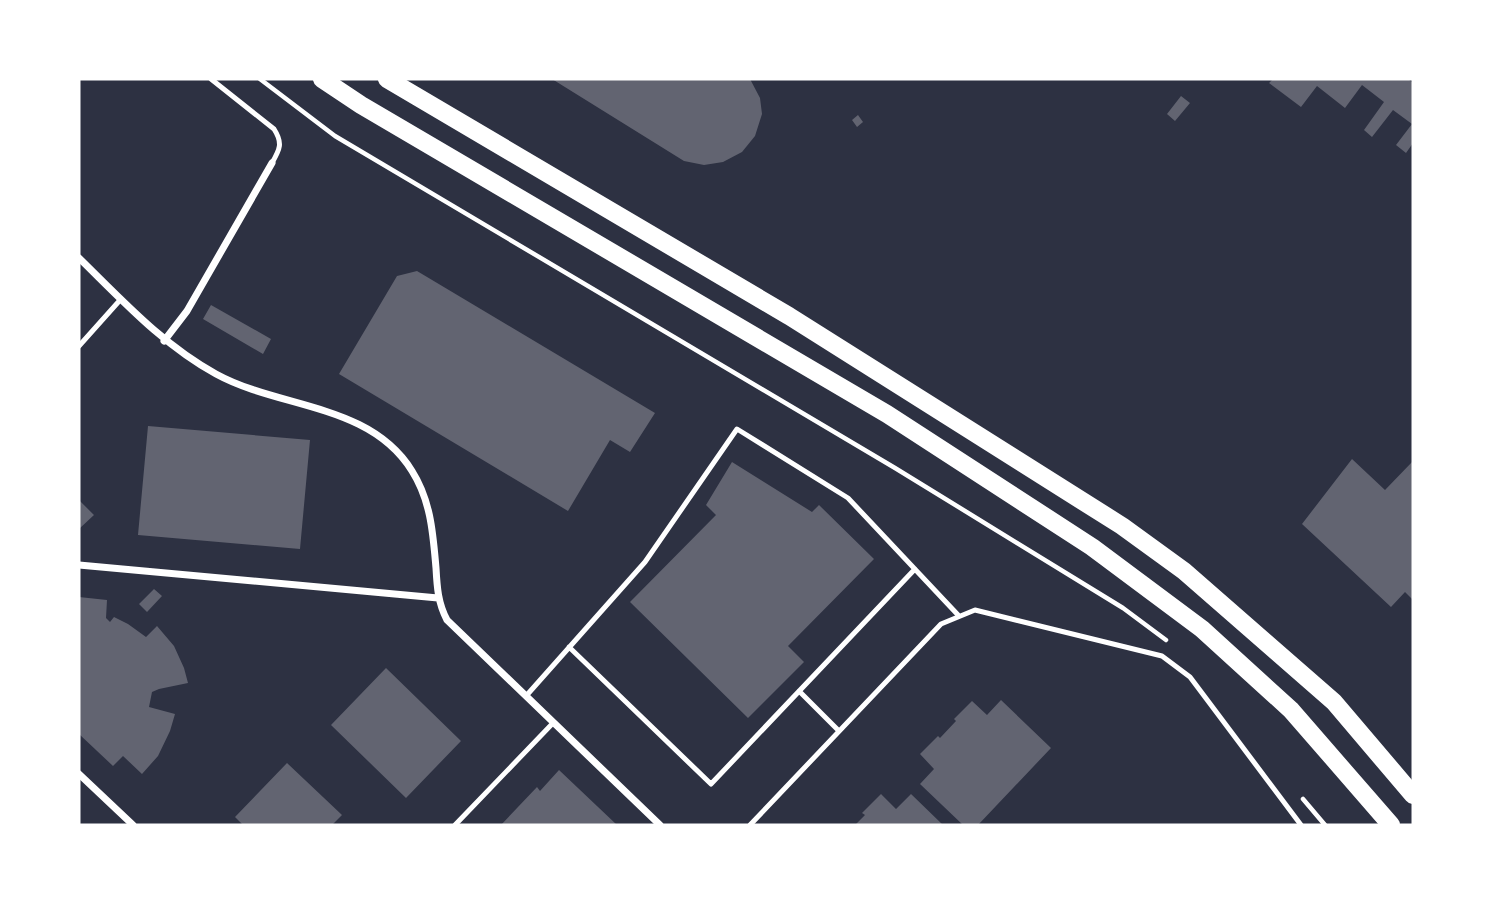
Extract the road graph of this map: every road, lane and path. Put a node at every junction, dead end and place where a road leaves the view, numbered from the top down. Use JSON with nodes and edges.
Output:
{"nodes":[{"id":1,"x":211,"y":79,"type":"edge"},
{"id":2,"x":260,"y":79,"type":"edge"},
{"id":3,"x":322,"y":79,"type":"edge"},
{"id":4,"x":387,"y":79,"type":"edge"},
{"id":5,"x":272,"y":163,"type":"joint"},
{"id":6,"x":79,"y":258,"type":"edge"},
{"id":7,"x":121,"y":299,"type":"junction"},
{"id":8,"x":164,"y":341,"type":"junction"},
{"id":9,"x":79,"y":345,"type":"edge"},
{"id":10,"x":79,"y":565,"type":"edge"},
{"id":11,"x":915,"y":569,"type":"junction"},
{"id":12,"x":438,"y":598,"type":"junction"},
{"id":13,"x":959,"y":616,"type":"junction"},
{"id":14,"x":1174,"y":645,"type":"dead end"},
{"id":15,"x":569,"y":647,"type":"junction"},
{"id":16,"x":799,"y":691,"type":"junction"},
{"id":17,"x":526,"y":696,"type":"junction"},
{"id":18,"x":554,"y":723,"type":"junction"},
{"id":19,"x":839,"y":732,"type":"junction"},
{"id":20,"x":79,"y":774,"type":"edge"},
{"id":21,"x":1297,"y":790,"type":"dead end"},
{"id":22,"x":1413,"y":795,"type":"edge"},
{"id":23,"x":133,"y":825,"type":"edge"},
{"id":24,"x":455,"y":825,"type":"edge"},
{"id":25,"x":660,"y":825,"type":"edge"},
{"id":26,"x":750,"y":825,"type":"edge"},
{"id":27,"x":1301,"y":825,"type":"edge"},
{"id":28,"x":1325,"y":825,"type":"edge"},
{"id":29,"x":1391,"y":825,"type":"edge"}],
"edges":[{"from":1,"to":5,"type":"lane"},
{"from":2,"to":14,"type":"path"},
{"from":3,"to":29,"type":"main road"},
{"from":4,"to":22,"type":"main road"},
{"from":5,"to":8,"type":"street"},
{"from":6,"to":7,"type":"street"},
{"from":7,"to":8,"type":"street"},
{"from":7,"to":9,"type":"lane"},
{"from":8,"to":12,"type":"street"},
{"from":10,"to":12,"type":"street"},
{"from":11,"to":13,"type":"lane"},
{"from":11,"to":15,"type":"lane"},
{"from":11,"to":16,"type":"lane"},
{"from":12,"to":17,"type":"street"},
{"from":13,"to":19,"type":"lane"},
{"from":13,"to":27,"type":"lane"},
{"from":15,"to":16,"type":"lane"},
{"from":15,"to":17,"type":"lane"},
{"from":16,"to":19,"type":"lane"},
{"from":17,"to":18,"type":"street"},
{"from":18,"to":24,"type":"lane"},
{"from":18,"to":25,"type":"street"},
{"from":19,"to":26,"type":"lane"},
{"from":20,"to":23,"type":"street"},
{"from":21,"to":28,"type":"path"}]}
